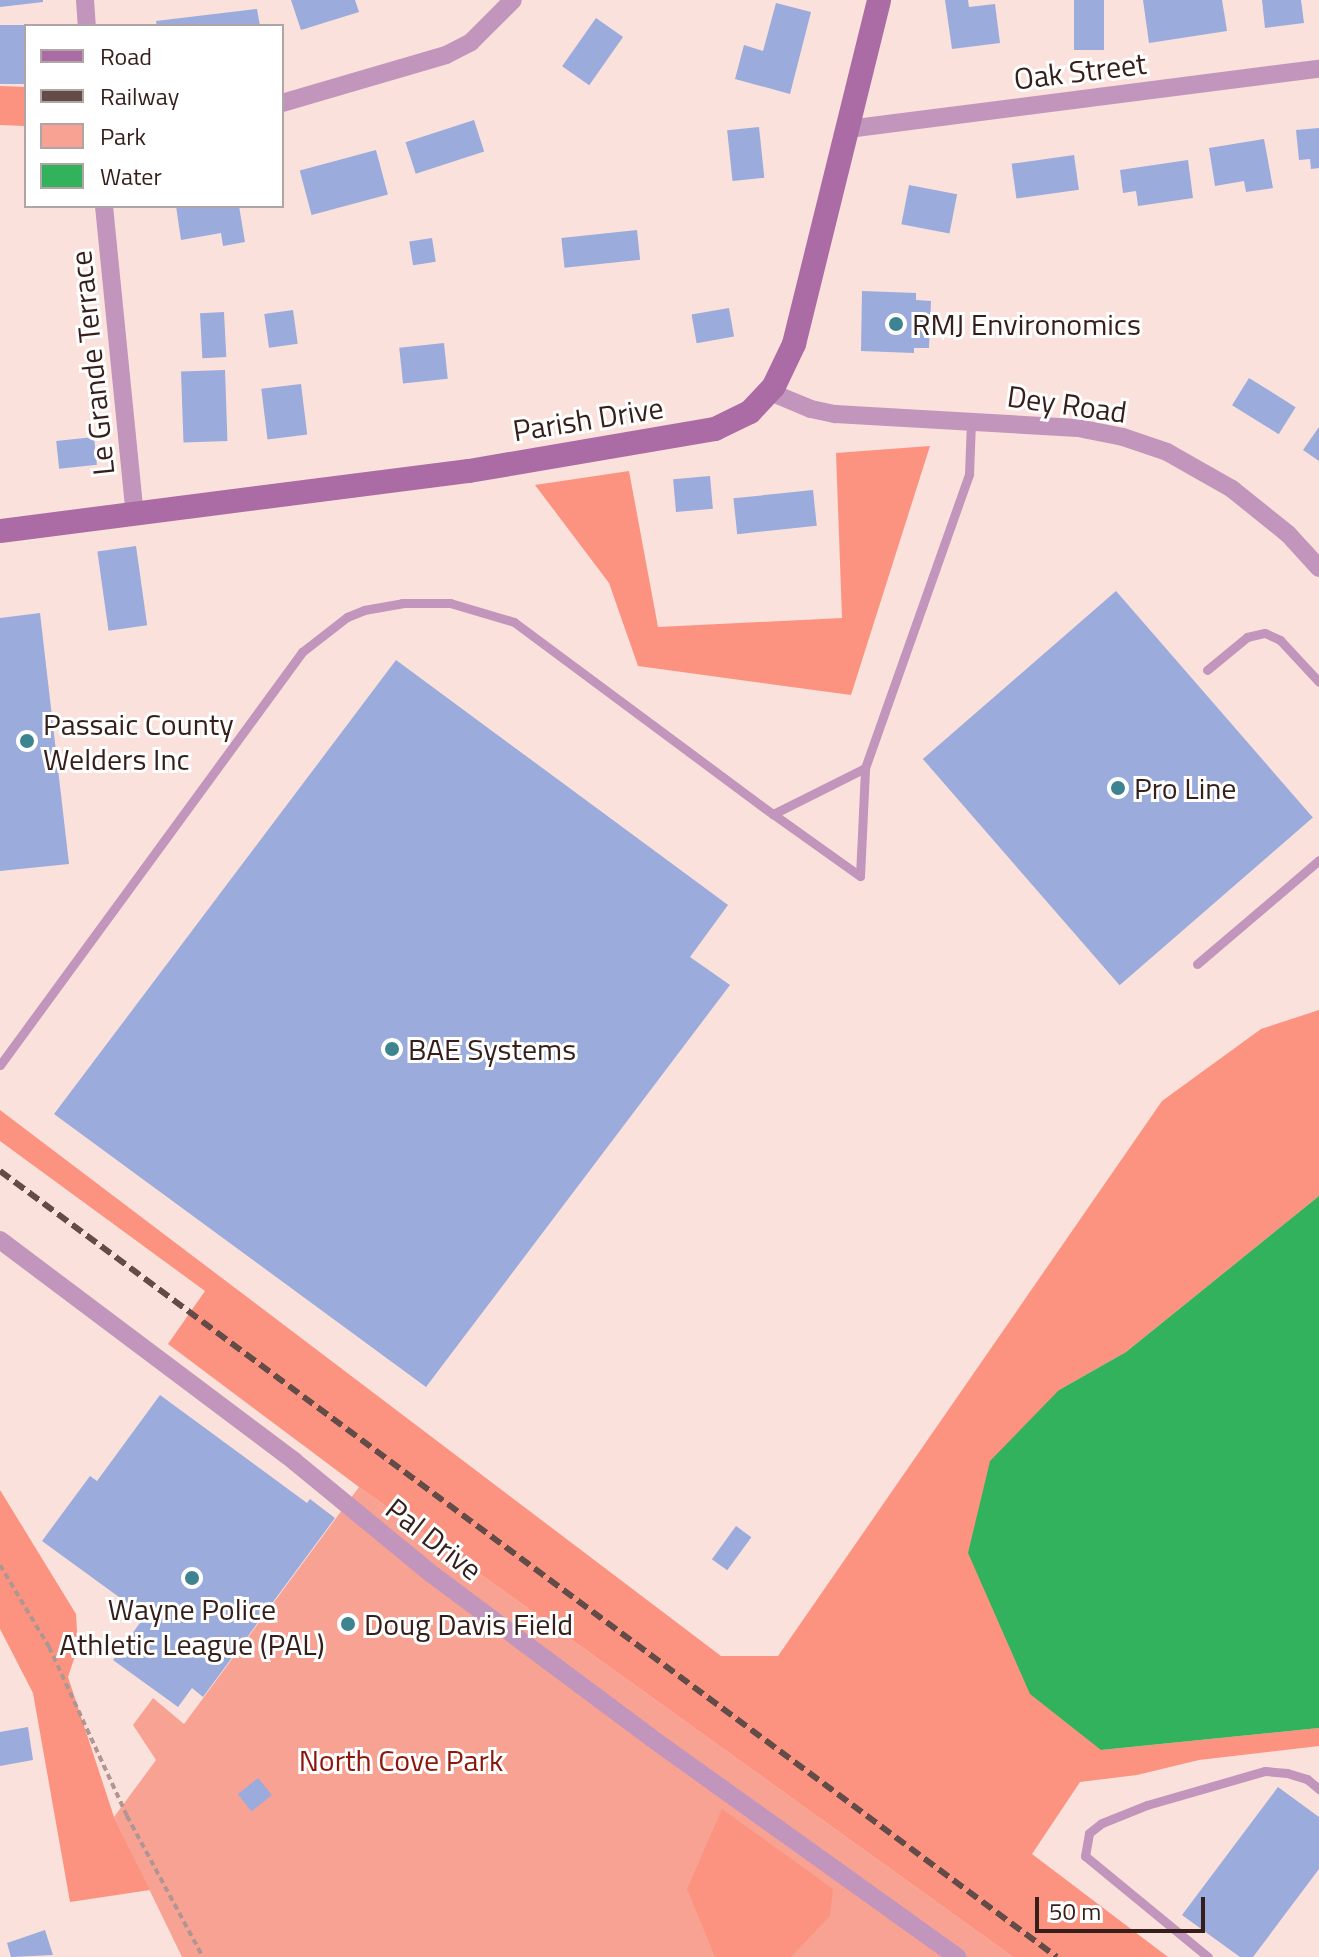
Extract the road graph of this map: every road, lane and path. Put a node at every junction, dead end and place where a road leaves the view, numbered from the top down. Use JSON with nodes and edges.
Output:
{"nodes":[{"id":1,"x":85,"y":0,"type":"edge"},
{"id":2,"x":513,"y":0,"type":"edge"},
{"id":3,"x":879,"y":0,"type":"edge"},
{"id":4,"x":87,"y":24,"type":"edge"},
{"id":5,"x":1319,"y":69,"type":"edge"},
{"id":6,"x":284,"y":102,"type":"edge"},
{"id":7,"x":848,"y":129,"type":"junction"},
{"id":8,"x":104,"y":208,"type":"edge"},
{"id":9,"x":770,"y":392,"type":"junction"},
{"id":10,"x":971,"y":421,"type":"junction"},
{"id":11,"x":135,"y":515,"type":"junction"},
{"id":12,"x":0,"y":531,"type":"edge"},
{"id":13,"x":1319,"y":568,"type":"edge"},
{"id":14,"x":1207,"y":670,"type":"dead end"},
{"id":15,"x":1319,"y":682,"type":"edge"},
{"id":16,"x":865,"y":768,"type":"junction"},
{"id":17,"x":773,"y":814,"type":"junction"},
{"id":18,"x":1319,"y":860,"type":"edge"},
{"id":19,"x":1197,"y":964,"type":"dead end"},
{"id":20,"x":0,"y":1065,"type":"edge"},
{"id":21,"x":0,"y":1240,"type":"edge"},
{"id":22,"x":0,"y":1565,"type":"edge"},
{"id":23,"x":1319,"y":1789,"type":"edge"},
{"id":24,"x":203,"y":1957,"type":"edge"},
{"id":25,"x":957,"y":1957,"type":"edge"},
{"id":26,"x":1208,"y":1957,"type":"edge"}],
"edges":[{"from":1,"to":4,"type":"street"},
{"from":2,"to":6,"type":"street"},
{"from":3,"to":7,"type":"street","name":"Parish Drive"},
{"from":5,"to":7,"type":"street","name":"Oak Street"},
{"from":7,"to":9,"type":"street","name":"Parish Drive"},
{"from":8,"to":11,"type":"street","name":"Le Grande Terrace"},
{"from":9,"to":10,"type":"street","name":"Dey Road"},
{"from":9,"to":11,"type":"street","name":"Parish Drive"},
{"from":10,"to":13,"type":"street","name":"Dey Road"},
{"from":10,"to":16,"type":"lane"},
{"from":11,"to":12,"type":"street","name":"Parish Drive"},
{"from":14,"to":15,"type":"lane"},
{"from":16,"to":17,"type":"lane"},
{"from":16,"to":17,"type":"lane"},
{"from":17,"to":20,"type":"lane"},
{"from":18,"to":19,"type":"lane"},
{"from":21,"to":25,"type":"street","name":"Pal Drive"},
{"from":22,"to":24,"type":"path"},
{"from":23,"to":26,"type":"lane"}]}
